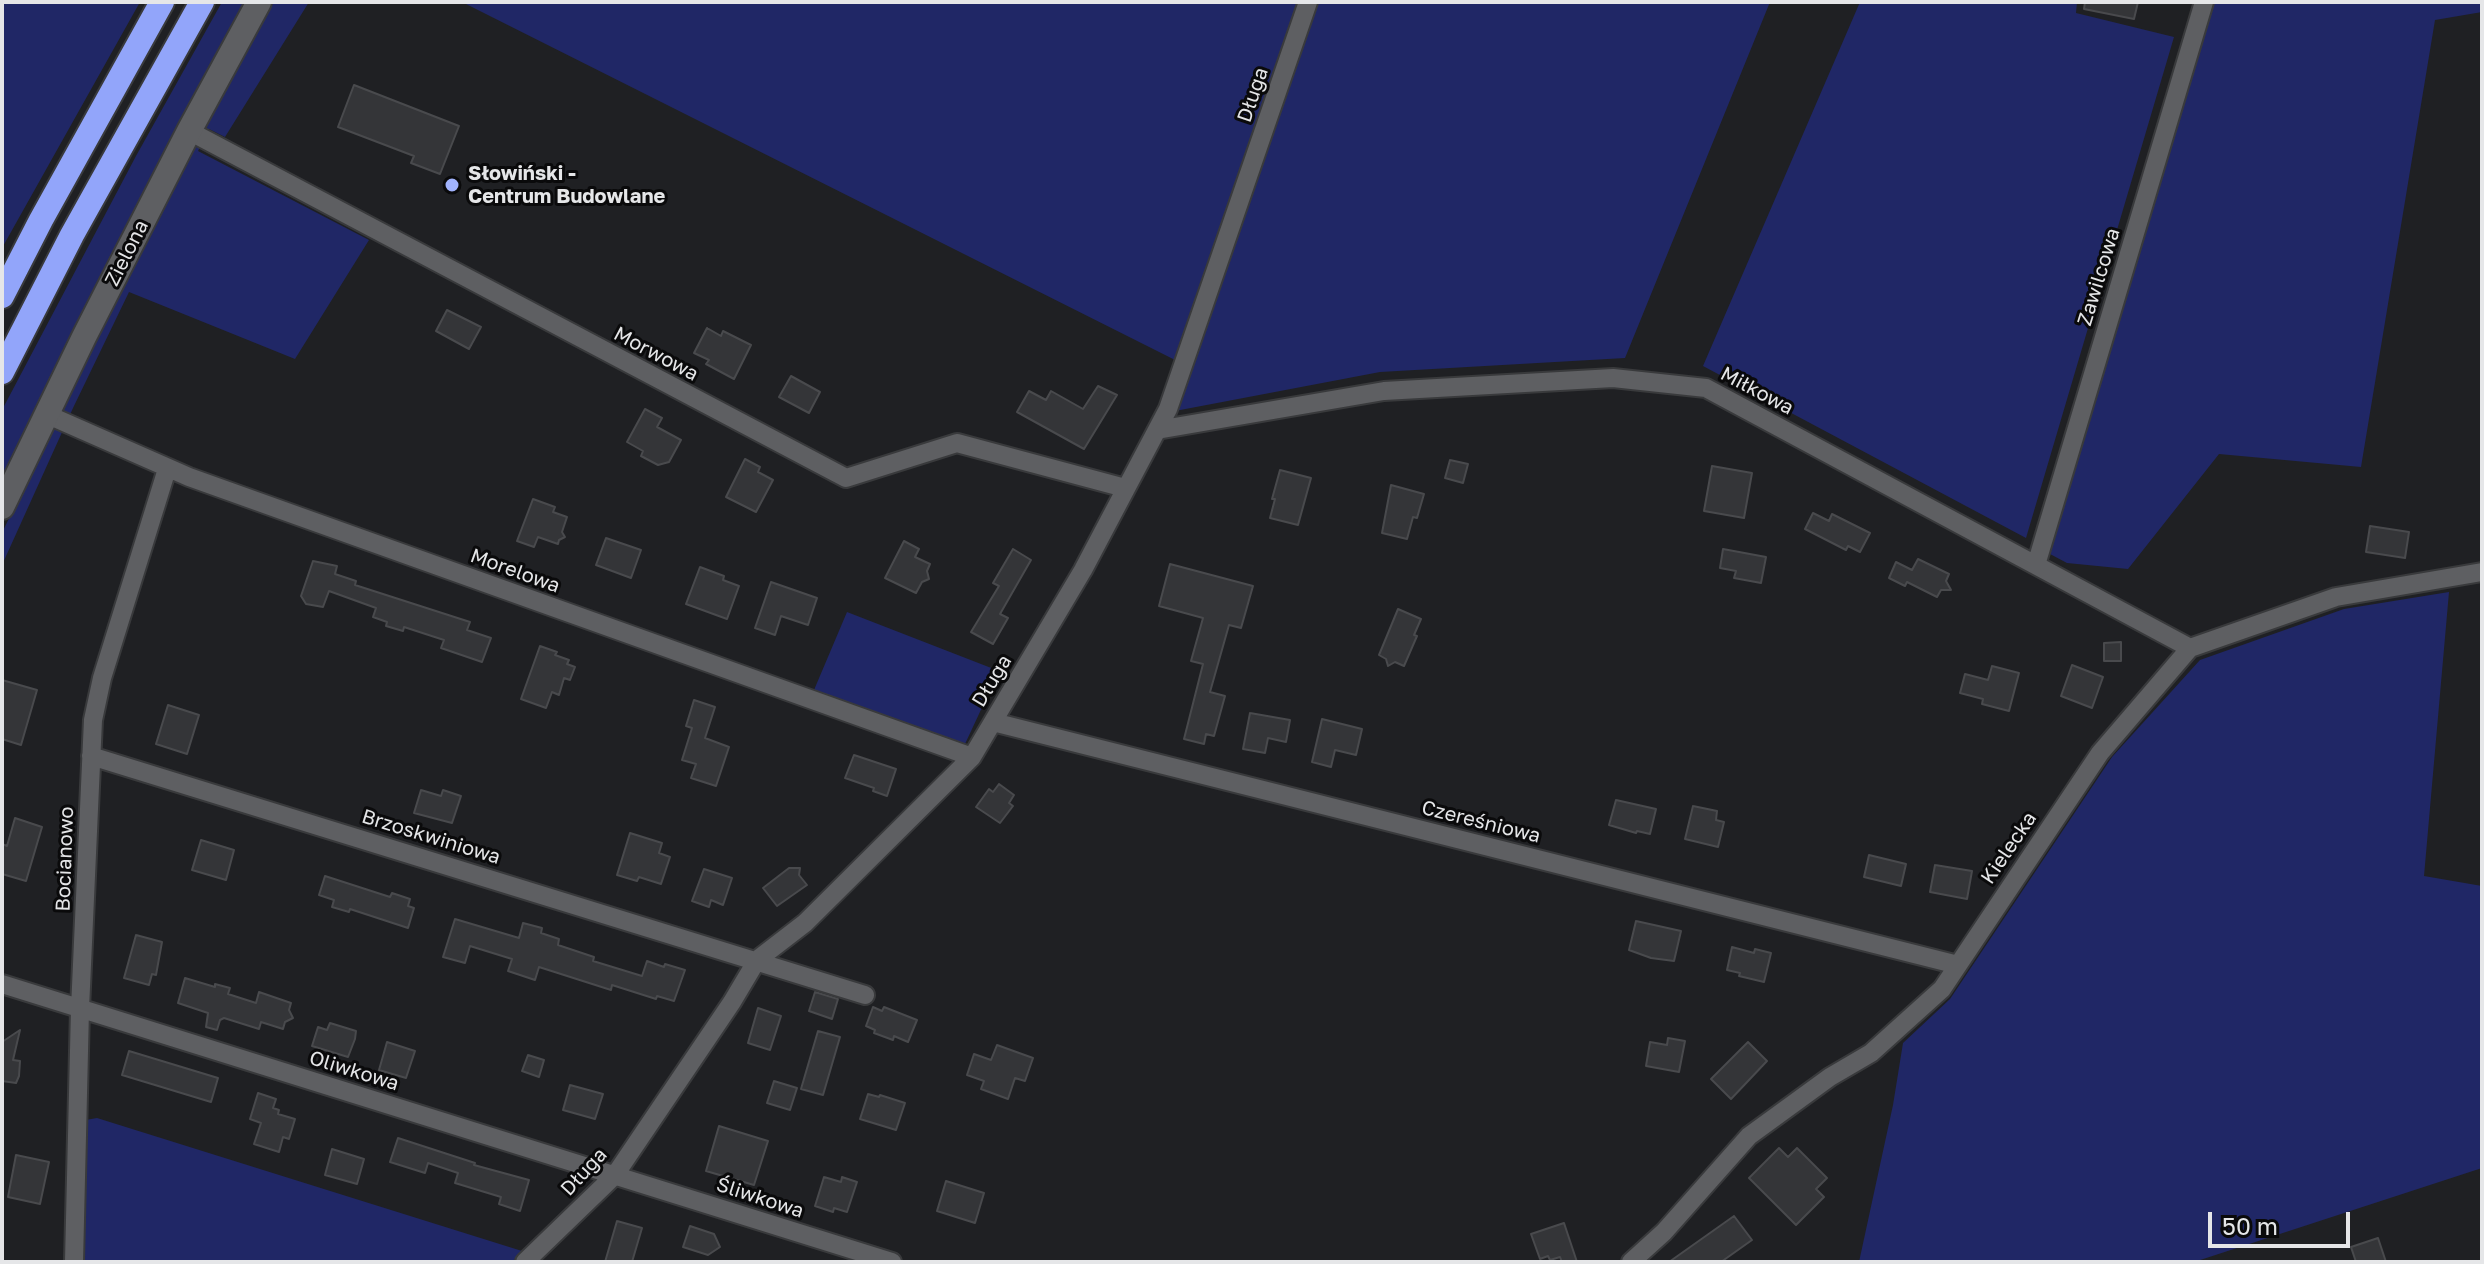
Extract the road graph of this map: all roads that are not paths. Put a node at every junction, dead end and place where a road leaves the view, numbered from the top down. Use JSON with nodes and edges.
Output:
{"nodes":[{"id":1,"x":162,"y":2,"type":"edge"},
{"id":2,"x":202,"y":2,"type":"edge"},
{"id":3,"x":259,"y":2,"type":"edge"},
{"id":4,"x":1308,"y":2,"type":"edge"},
{"id":5,"x":2204,"y":2,"type":"edge"},
{"id":6,"x":189,"y":131,"type":"junction"},
{"id":7,"x":2,"y":296,"type":"edge"},
{"id":8,"x":2,"y":372,"type":"edge"},
{"id":9,"x":48,"y":415,"type":"junction"},
{"id":10,"x":1157,"y":430,"type":"junction"},
{"id":11,"x":167,"y":469,"type":"junction"},
{"id":12,"x":1125,"y":488,"type":"junction"},
{"id":13,"x":2,"y":507,"type":"edge"},
{"id":14,"x":2036,"y":565,"type":"junction"},
{"id":15,"x":2482,"y":572,"type":"edge"},
{"id":16,"x":2190,"y":648,"type":"junction"},
{"id":17,"x":993,"y":722,"type":"junction"},
{"id":18,"x":91,"y":756,"type":"junction"},
{"id":19,"x":972,"y":757,"type":"junction"},
{"id":20,"x":757,"y":960,"type":"junction"},
{"id":21,"x":1958,"y":965,"type":"junction"},
{"id":22,"x":2,"y":984,"type":"edge"},
{"id":23,"x":865,"y":995,"type":"dead end"},
{"id":24,"x":80,"y":1009,"type":"junction"},
{"id":25,"x":615,"y":1175,"type":"junction"},
{"id":26,"x":831,"y":1253,"type":"edge"},
{"id":27,"x":74,"y":1262,"type":"edge"},
{"id":28,"x":525,"y":1262,"type":"edge"},
{"id":29,"x":892,"y":1262,"type":"edge"},
{"id":30,"x":1631,"y":1262,"type":"edge"}],
"edges":[{"from":1,"to":7,"type":"highway"},
{"from":2,"to":8,"type":"highway"},
{"from":3,"to":6,"type":"street","name":"Zielona"},
{"from":4,"to":10,"type":"street","name":"Długa"},
{"from":5,"to":14,"type":"street","name":"Zawilcowa"},
{"from":6,"to":9,"type":"street","name":"Zielona"},
{"from":6,"to":12,"type":"street","name":"Morwowa"},
{"from":9,"to":11,"type":"street","name":"Morelowa"},
{"from":9,"to":13,"type":"street","name":"Zielona"},
{"from":10,"to":12,"type":"street","name":"Długa"},
{"from":10,"to":14,"type":"street","name":"Miłkowa"},
{"from":11,"to":18,"type":"street","name":"Bocianowo"},
{"from":11,"to":19,"type":"street","name":"Morelowa"},
{"from":12,"to":17,"type":"street","name":"Długa"},
{"from":14,"to":16,"type":"street","name":"Miłkowa"},
{"from":15,"to":16,"type":"street"},
{"from":16,"to":21,"type":"street","name":"Kielecka"},
{"from":17,"to":19,"type":"street","name":"Długa"},
{"from":17,"to":21,"type":"street","name":"Czereśniowa"},
{"from":18,"to":20,"type":"street","name":"Brzoskwiniowa"},
{"from":18,"to":24,"type":"street","name":"Bocianowo"},
{"from":19,"to":20,"type":"street","name":"Długa"},
{"from":20,"to":23,"type":"street","name":"Brzoskwiniowa"},
{"from":20,"to":25,"type":"street","name":"Długa"},
{"from":21,"to":30,"type":"street","name":"Kielecka"},
{"from":22,"to":24,"type":"street","name":"Oliwkowa"},
{"from":24,"to":25,"type":"street","name":"Oliwkowa"},
{"from":24,"to":27,"type":"street","name":"Bocianowo"},
{"from":25,"to":26,"type":"street","name":"Śliwkowa"},
{"from":25,"to":28,"type":"street","name":"Długa"},
{"from":26,"to":29,"type":"street","name":"Śliwkowa"}]}
